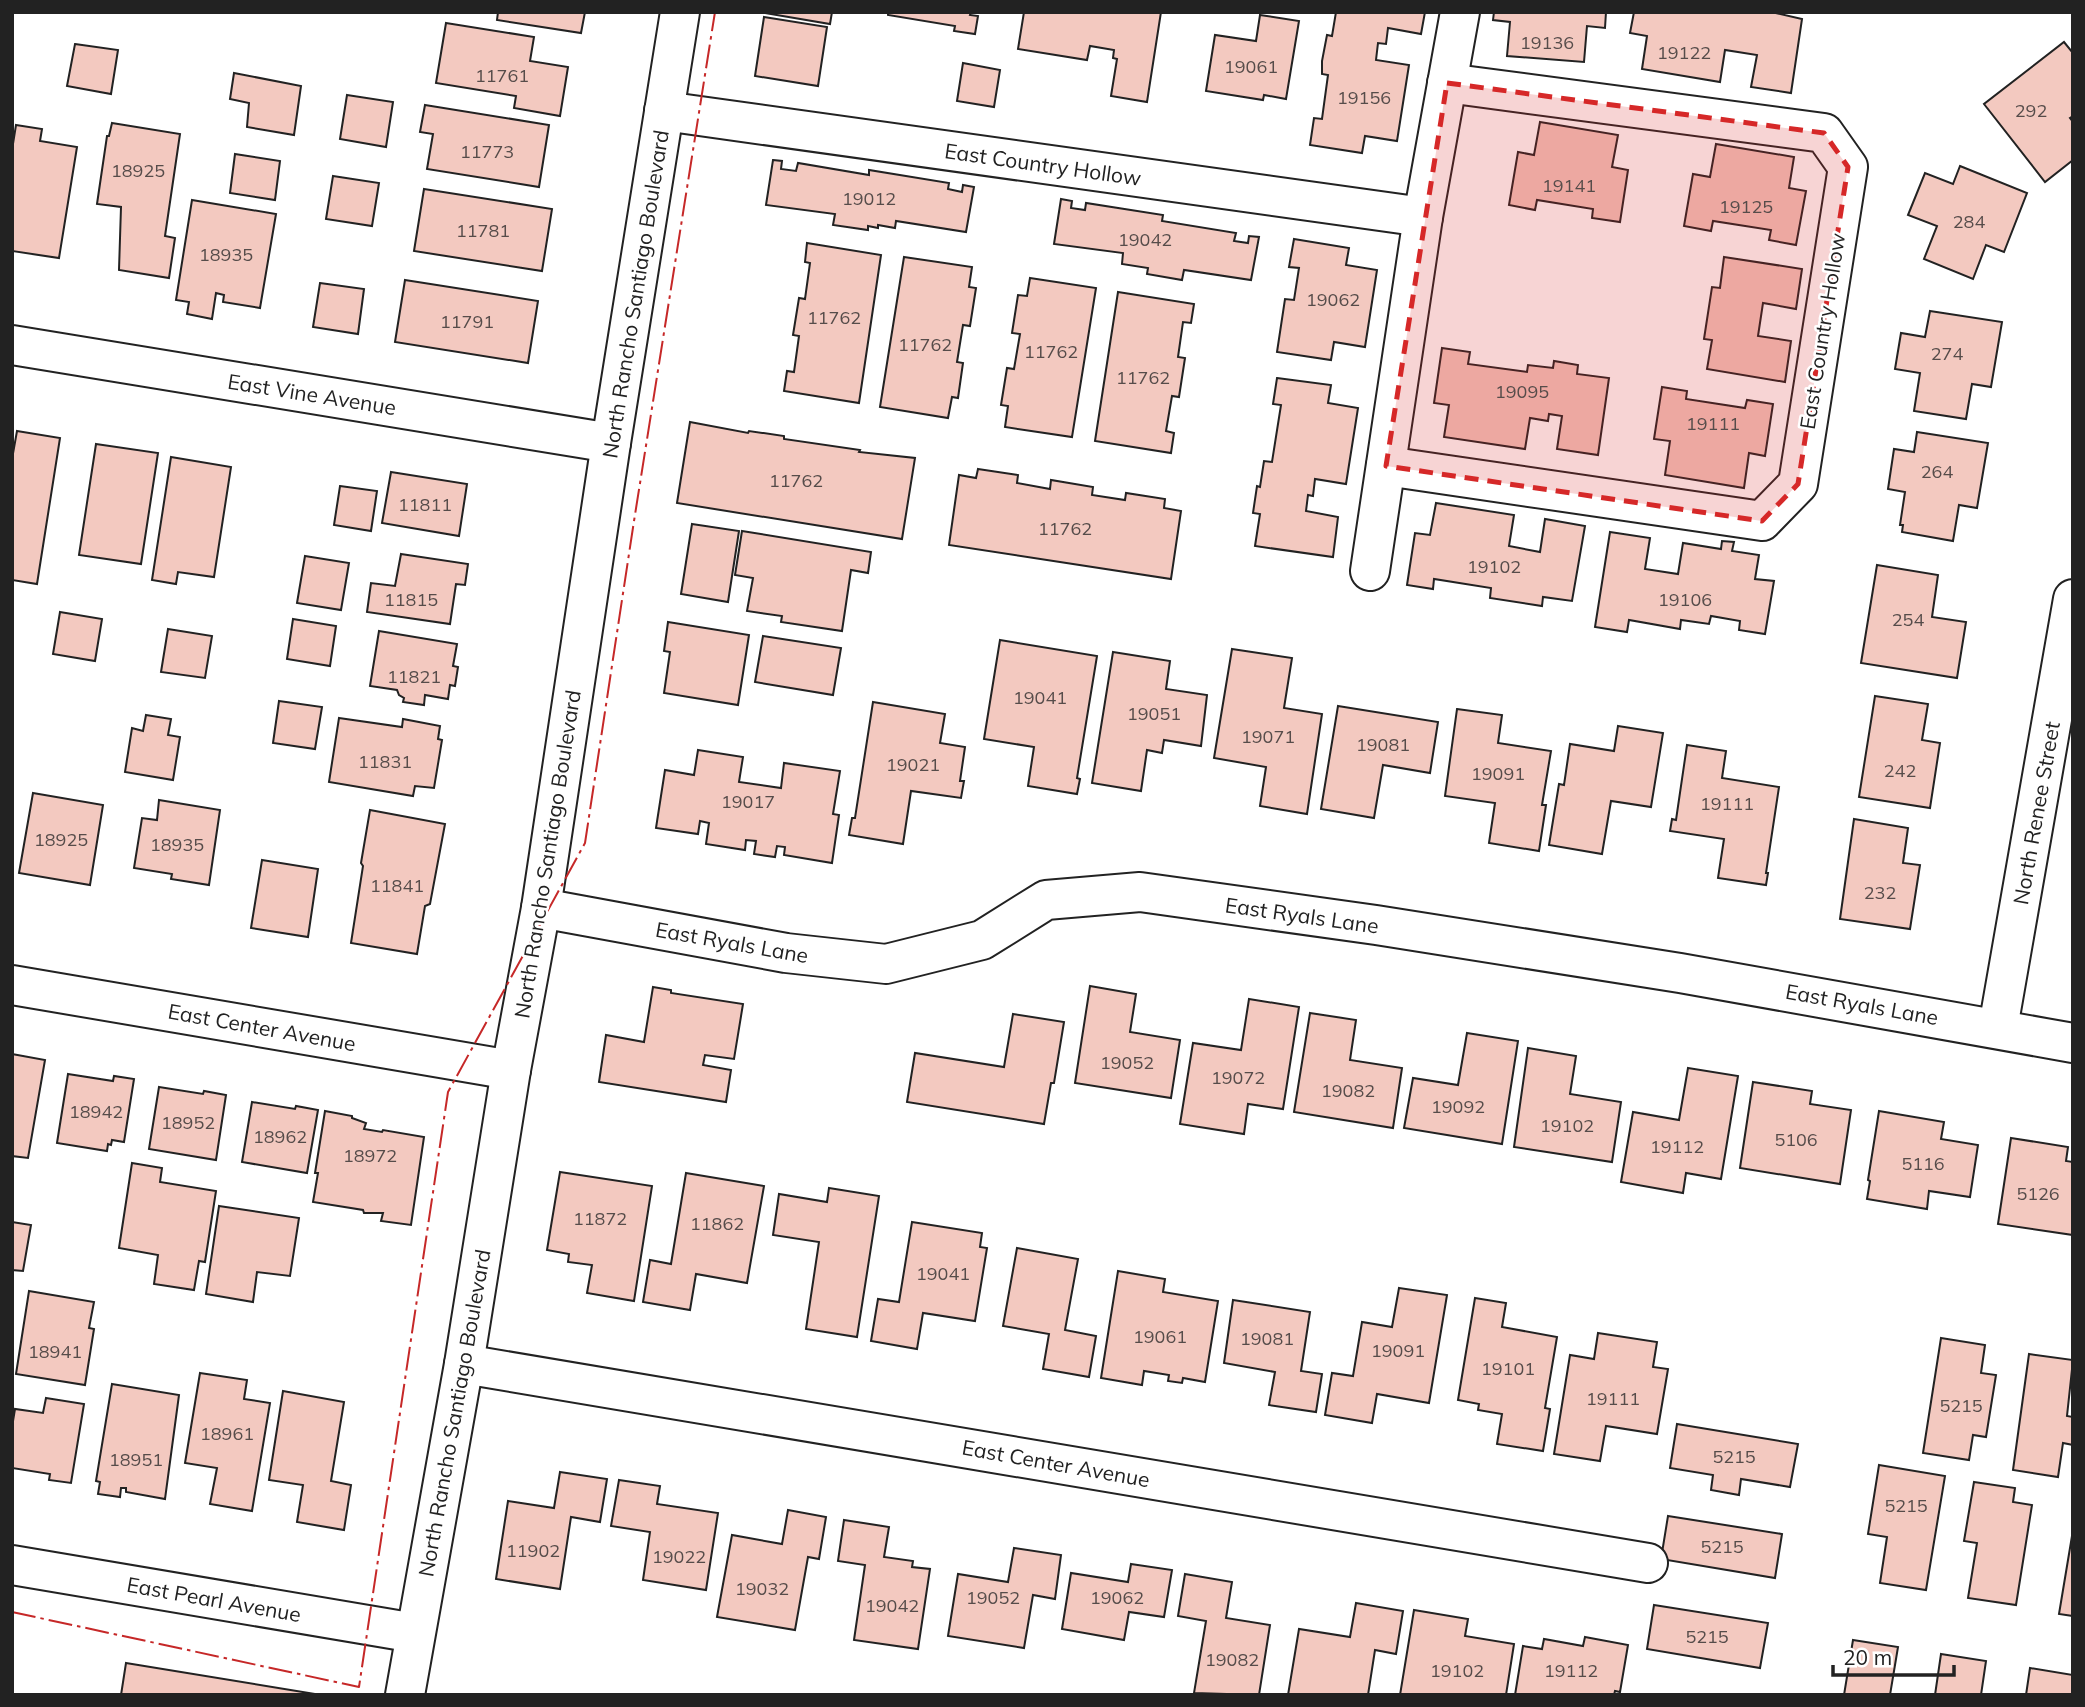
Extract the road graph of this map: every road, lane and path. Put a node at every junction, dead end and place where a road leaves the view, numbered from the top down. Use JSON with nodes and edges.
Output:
{"nodes":[{"id":1,"x":680,"y":12,"type":"edge"},
{"id":2,"x":1460,"y":12,"type":"edge"},
{"id":3,"x":1447,"y":83,"type":"junction"},
{"id":4,"x":664,"y":111,"type":"junction"},
{"id":5,"x":1423,"y":217,"type":"junction"},
{"id":6,"x":12,"y":345,"type":"edge"},
{"id":7,"x":611,"y":443,"type":"junction"},
{"id":8,"x":1386,"y":466,"type":"junction"},
{"id":9,"x":1370,"y":571,"type":"dead end"},
{"id":10,"x":2073,"y":599,"type":"edge"},
{"id":11,"x":541,"y":908,"type":"junction"},
{"id":12,"x":12,"y":985,"type":"edge"},
{"id":13,"x":1998,"y":1028,"type":"junction"},
{"id":14,"x":2073,"y":1043,"type":"edge"},
{"id":15,"x":511,"y":1070,"type":"junction"},
{"id":16,"x":464,"y":1364,"type":"junction"},
{"id":17,"x":1648,"y":1563,"type":"dead end"},
{"id":18,"x":12,"y":1565,"type":"edge"},
{"id":19,"x":415,"y":1633,"type":"junction"},
{"id":20,"x":405,"y":1695,"type":"edge"}],
"edges":[{"from":1,"to":4,"type":"street","name":"North Rancho Santiago Boulevard"},
{"from":2,"to":3,"type":"street"},
{"from":3,"to":5,"type":"street"},
{"from":3,"to":8,"type":"street","name":"East Country Hollow"},
{"from":4,"to":5,"type":"street","name":"East Country Hollow"},
{"from":4,"to":7,"type":"street","name":"North Rancho Santiago Boulevard"},
{"from":5,"to":8,"type":"street"},
{"from":6,"to":7,"type":"street","name":"East Vine Avenue"},
{"from":7,"to":11,"type":"street","name":"North Rancho Santiago Boulevard"},
{"from":8,"to":9,"type":"street"},
{"from":10,"to":13,"type":"street","name":"North Renee Street"},
{"from":11,"to":13,"type":"street","name":"East Ryals Lane"},
{"from":11,"to":15,"type":"street","name":"North Rancho Santiago Boulevard"},
{"from":12,"to":15,"type":"street","name":"East Center Avenue"},
{"from":13,"to":14,"type":"street","name":"East Ryals Lane"},
{"from":15,"to":16,"type":"street","name":"North Rancho Santiago Boulevard"},
{"from":16,"to":17,"type":"street","name":"East Center Avenue"},
{"from":16,"to":19,"type":"street","name":"North Rancho Santiago Boulevard"},
{"from":18,"to":19,"type":"street","name":"East Pearl Avenue"},
{"from":19,"to":20,"type":"street","name":"North Rancho Santiago Boulevard"}]}
